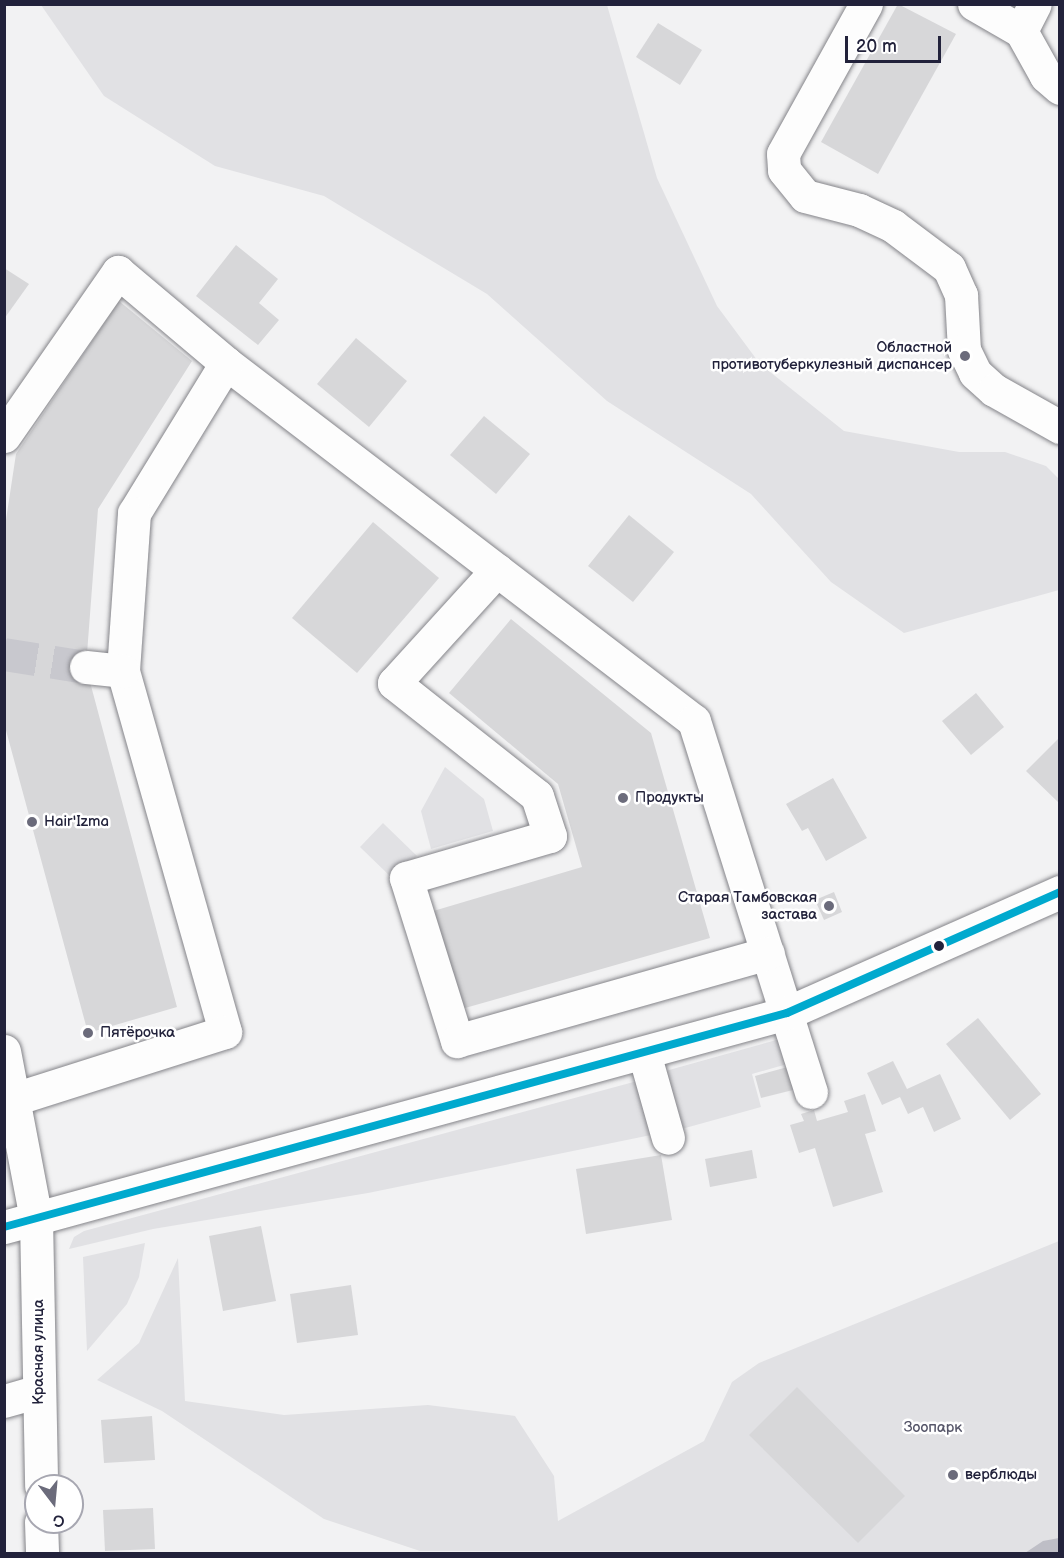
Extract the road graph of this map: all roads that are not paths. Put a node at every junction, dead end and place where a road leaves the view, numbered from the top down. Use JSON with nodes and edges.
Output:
{"nodes":[{"id":1,"x":866,"y":4,"type":"edge"},
{"id":2,"x":974,"y":4,"type":"edge"},
{"id":3,"x":1028,"y":18,"type":"edge"},
{"id":4,"x":1059,"y":87,"type":"edge"},
{"id":5,"x":226,"y":363,"type":"junction"},
{"id":6,"x":1059,"y":427,"type":"edge"},
{"id":7,"x":4,"y":436,"type":"edge"},
{"id":8,"x":497,"y":570,"type":"junction"},
{"id":9,"x":86,"y":667,"type":"tunnel mouth"},
{"id":10,"x":123,"y":671,"type":"junction"},
{"id":11,"x":1053,"y":902,"type":"edge"},
{"id":12,"x":768,"y":953,"type":"junction"},
{"id":13,"x":787,"y":1013,"type":"junction"},
{"id":14,"x":4,"y":1052,"type":"edge"},
{"id":15,"x":644,"y":1053,"type":"junction"},
{"id":16,"x":811,"y":1092,"type":"dead end"},
{"id":17,"x":17,"y":1098,"type":"junction"},
{"id":18,"x":668,"y":1138,"type":"dead end"},
{"id":19,"x":16,"y":1160,"type":"edge"},
{"id":20,"x":36,"y":1218,"type":"junction"},
{"id":21,"x":4,"y":1227,"type":"edge"},
{"id":22,"x":39,"y":1391,"type":"junction"},
{"id":23,"x":4,"y":1401,"type":"edge"},
{"id":24,"x":41,"y":1474,"type":"edge"},
{"id":25,"x":41,"y":1534,"type":"edge"},
{"id":26,"x":42,"y":1554,"type":"edge"}],
"edges":[{"from":1,"to":6,"type":"main road"},
{"from":2,"to":3,"type":"main road"},
{"from":3,"to":4,"type":"main road"},
{"from":5,"to":7,"type":"main road"},
{"from":5,"to":8,"type":"main road"},
{"from":5,"to":10,"type":"main road"},
{"from":8,"to":12,"type":"main road"},
{"from":8,"to":12,"type":"main road"},
{"from":9,"to":10,"type":"main road"},
{"from":10,"to":17,"type":"main road"},
{"from":11,"to":13,"type":"main road"},
{"from":12,"to":13,"type":"main road"},
{"from":13,"to":15,"type":"main road"},
{"from":13,"to":16,"type":"main road"},
{"from":14,"to":17,"type":"main road","name":"Красная улица"},
{"from":15,"to":18,"type":"main road"},
{"from":15,"to":20,"type":"main road"},
{"from":17,"to":19,"type":"main road","name":"Красная улица"},
{"from":19,"to":20,"type":"main road","name":"Красная улица"},
{"from":20,"to":21,"type":"main road"},
{"from":20,"to":22,"type":"main road","name":"Красная улица"},
{"from":22,"to":23,"type":"main road"},
{"from":22,"to":24,"type":"main road","name":"Красная улица"},
{"from":25,"to":26,"type":"main road"}]}
